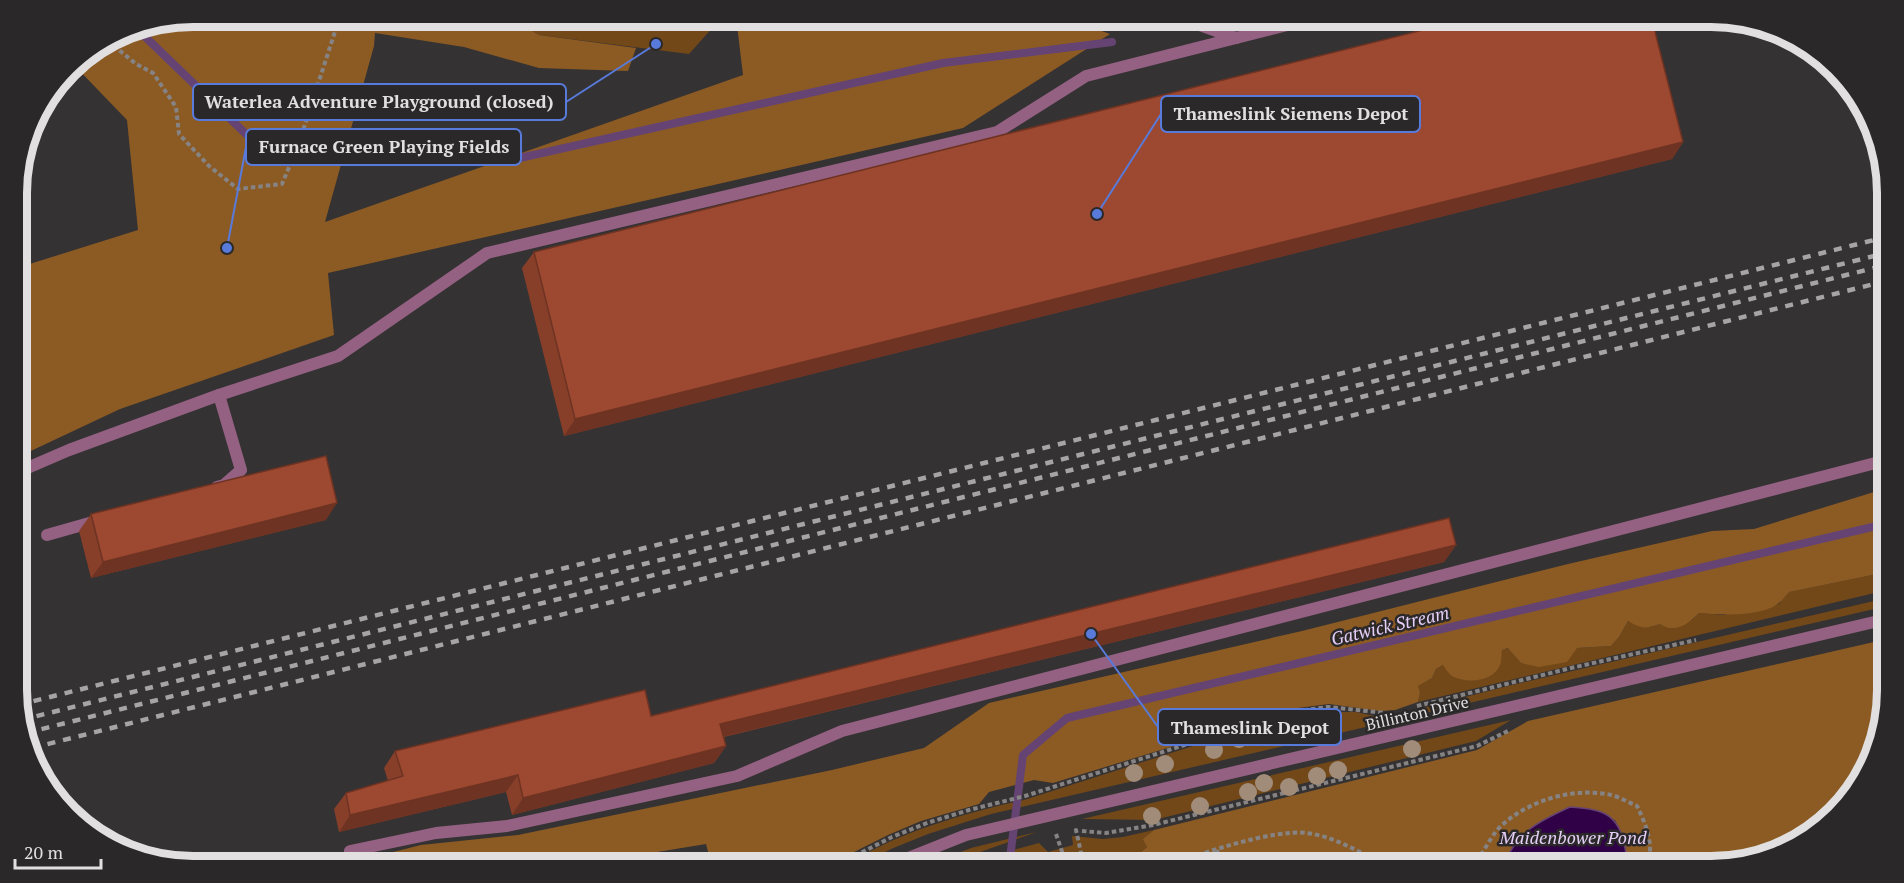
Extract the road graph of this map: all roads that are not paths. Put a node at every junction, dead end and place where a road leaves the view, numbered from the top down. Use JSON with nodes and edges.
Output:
{"nodes":[{"id":1,"x":1206,"y":27,"type":"edge"},
{"id":2,"x":1280,"y":27,"type":"edge"},
{"id":3,"x":1236,"y":38,"type":"junction"},
{"id":4,"x":219,"y":395,"type":"junction"},
{"id":5,"x":1877,"y":463,"type":"edge"},
{"id":6,"x":27,"y":468,"type":"edge"},
{"id":7,"x":202,"y":491,"type":"edge"},
{"id":8,"x":113,"y":516,"type":"edge"},
{"id":9,"x":46,"y":535,"type":"dead end"},
{"id":10,"x":1877,"y":621,"type":"edge"},
{"id":11,"x":350,"y":851,"type":"dead end"},
{"id":12,"x":913,"y":856,"type":"edge"}],
"edges":[{"from":1,"to":3,"type":"street"},
{"from":2,"to":3,"type":"street"},
{"from":3,"to":4,"type":"street"},
{"from":4,"to":6,"type":"street"},
{"from":4,"to":7,"type":"street"},
{"from":5,"to":11,"type":"street"},
{"from":8,"to":9,"type":"street"},
{"from":10,"to":12,"type":"street","name":"Billinton Drive"}]}
